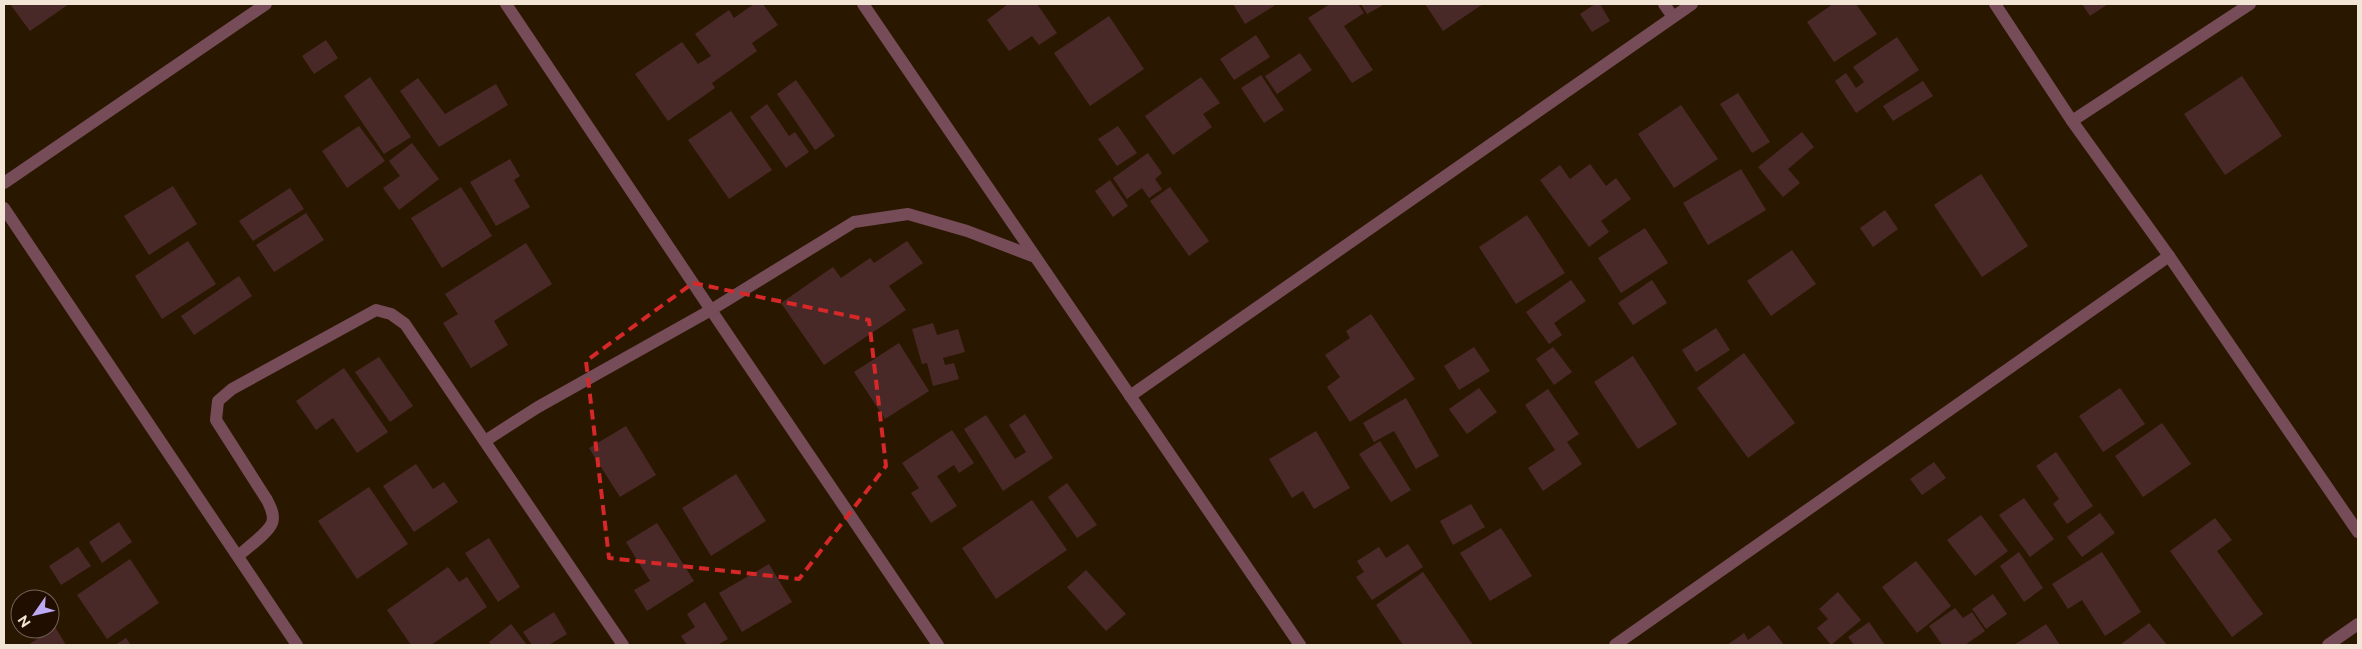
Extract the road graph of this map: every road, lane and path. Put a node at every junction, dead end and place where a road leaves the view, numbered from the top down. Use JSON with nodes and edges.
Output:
{"nodes":[{"id":1,"x":266,"y":4,"type":"edge"},
{"id":2,"x":506,"y":4,"type":"edge"},
{"id":3,"x":863,"y":4,"type":"edge"},
{"id":4,"x":1664,"y":4,"type":"edge"},
{"id":5,"x":1692,"y":4,"type":"edge"},
{"id":6,"x":1995,"y":4,"type":"edge"},
{"id":7,"x":2250,"y":4,"type":"edge"},
{"id":8,"x":1673,"y":17,"type":"junction"},
{"id":9,"x":2072,"y":121,"type":"junction"},
{"id":10,"x":4,"y":183,"type":"edge"},
{"id":11,"x":4,"y":208,"type":"edge"},
{"id":12,"x":2169,"y":256,"type":"junction"},
{"id":13,"x":1035,"y":257,"type":"junction"},
{"id":14,"x":711,"y":310,"type":"junction"},
{"id":15,"x":1130,"y":396,"type":"junction"},
{"id":16,"x":485,"y":441,"type":"junction"},
{"id":17,"x":2358,"y":532,"type":"edge"},
{"id":18,"x":238,"y":556,"type":"junction"},
{"id":19,"x":2358,"y":624,"type":"edge"},
{"id":20,"x":297,"y":645,"type":"edge"},
{"id":21,"x":623,"y":645,"type":"edge"},
{"id":22,"x":938,"y":645,"type":"edge"},
{"id":23,"x":1300,"y":645,"type":"edge"},
{"id":24,"x":1615,"y":645,"type":"edge"},
{"id":25,"x":2328,"y":645,"type":"edge"}],
"edges":[{"from":1,"to":10,"type":"street"},
{"from":2,"to":14,"type":"street"},
{"from":3,"to":13,"type":"street"},
{"from":4,"to":8,"type":"street"},
{"from":5,"to":8,"type":"street"},
{"from":6,"to":9,"type":"street"},
{"from":7,"to":9,"type":"street"},
{"from":8,"to":15,"type":"street"},
{"from":9,"to":12,"type":"street"},
{"from":11,"to":18,"type":"street"},
{"from":12,"to":17,"type":"street"},
{"from":12,"to":24,"type":"street"},
{"from":13,"to":14,"type":"street"},
{"from":13,"to":15,"type":"street"},
{"from":14,"to":16,"type":"street"},
{"from":14,"to":22,"type":"street"},
{"from":15,"to":23,"type":"street"},
{"from":16,"to":18,"type":"street"},
{"from":16,"to":21,"type":"street"},
{"from":18,"to":20,"type":"street"},
{"from":19,"to":25,"type":"street"}]}
